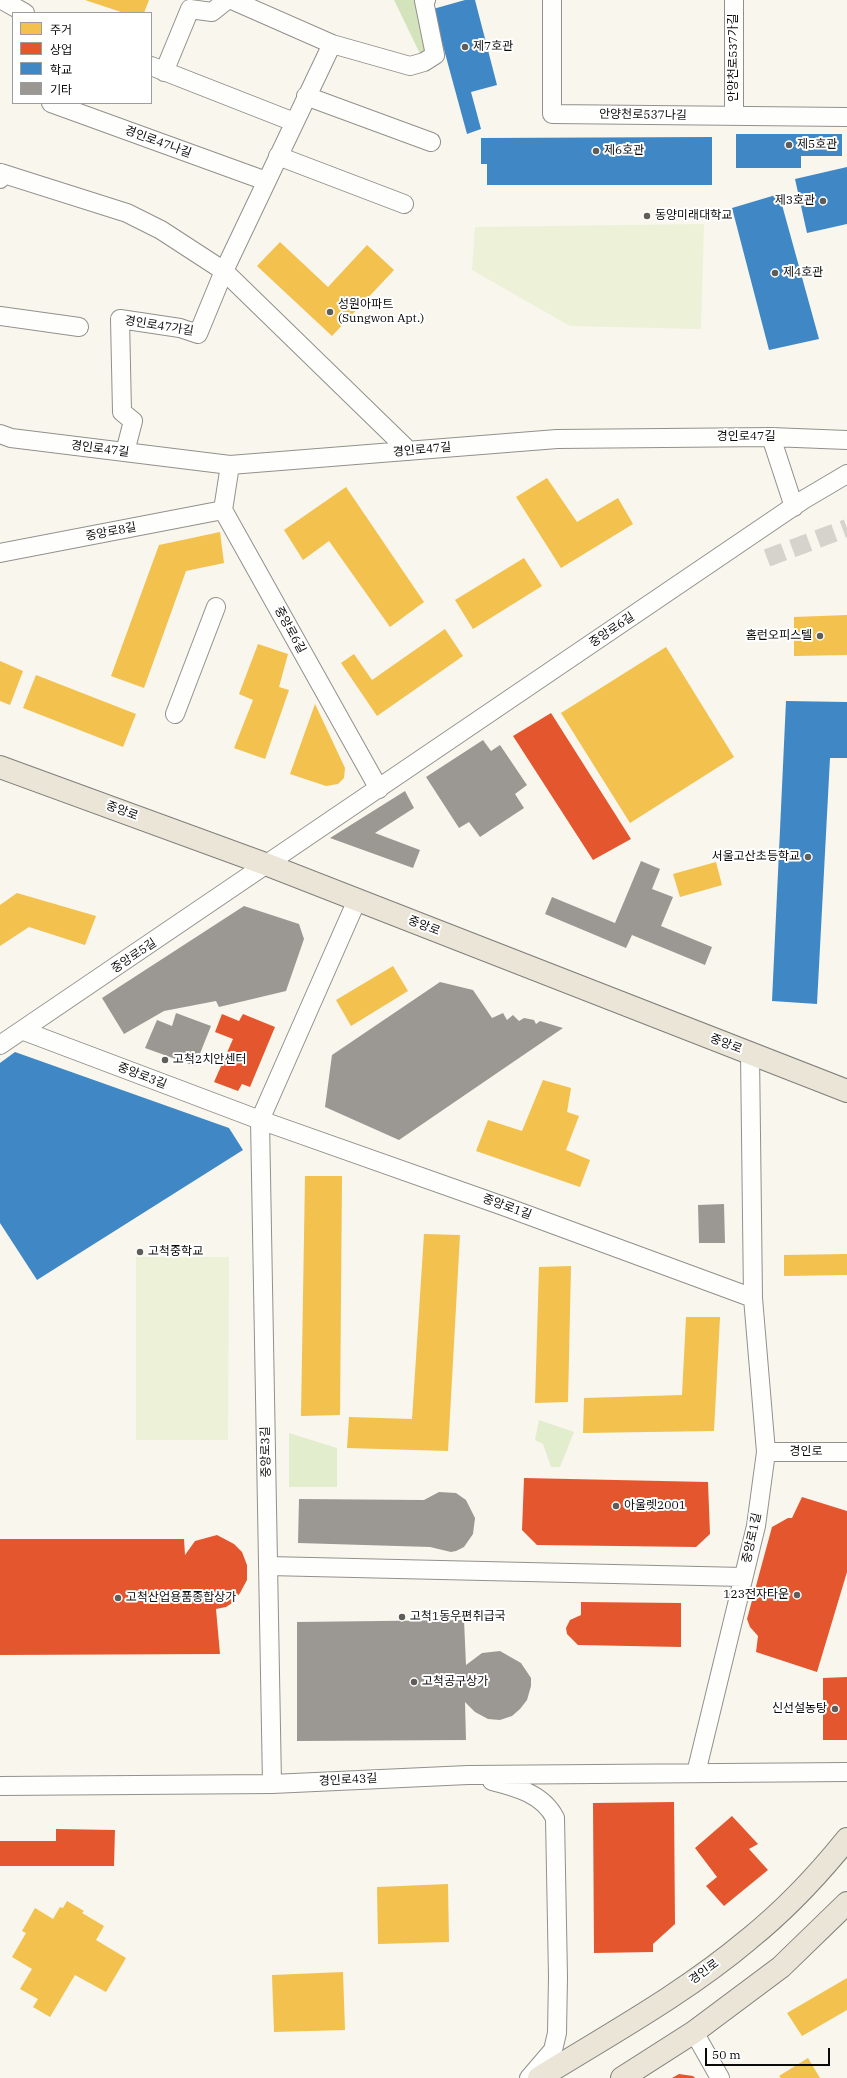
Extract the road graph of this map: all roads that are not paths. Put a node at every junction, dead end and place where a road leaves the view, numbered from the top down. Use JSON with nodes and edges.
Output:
{"nodes":[{"id":1,"x":2,"y":0,"type":"edge"},
{"id":2,"x":227,"y":0,"type":"edge"},
{"id":3,"x":232,"y":0,"type":"edge"},
{"id":4,"x":426,"y":0,"type":"edge"},
{"id":5,"x":552,"y":0,"type":"edge"},
{"id":6,"x":734,"y":0,"type":"edge"},
{"id":7,"x":23,"y":12,"type":"edge"},
{"id":8,"x":332,"y":44,"type":"junction"},
{"id":9,"x":158,"y":69,"type":"edge"},
{"id":10,"x":306,"y":96,"type":"junction"},
{"id":11,"x":54,"y":104,"type":"edge"},
{"id":12,"x":734,"y":116,"type":"junction"},
{"id":13,"x":847,"y":117,"type":"edge"},
{"id":14,"x":294,"y":122,"type":"junction"},
{"id":15,"x":431,"y":142,"type":"dead end"},
{"id":16,"x":278,"y":156,"type":"junction"},
{"id":17,"x":0,"y":179,"type":"edge"},
{"id":18,"x":266,"y":181,"type":"junction"},
{"id":19,"x":404,"y":204,"type":"dead end"},
{"id":20,"x":224,"y":271,"type":"junction"},
{"id":21,"x":0,"y":316,"type":"edge"},
{"id":22,"x":79,"y":327,"type":"dead end"},
{"id":23,"x":0,"y":434,"type":"edge"},
{"id":24,"x":771,"y":437,"type":"junction"},
{"id":25,"x":847,"y":440,"type":"edge"},
{"id":26,"x":409,"y":451,"type":"junction"},
{"id":27,"x":125,"y":452,"type":"junction"},
{"id":28,"x":230,"y":465,"type":"junction"},
{"id":29,"x":847,"y":474,"type":"edge"},
{"id":30,"x":794,"y":507,"type":"junction"},
{"id":31,"x":223,"y":510,"type":"junction"},
{"id":32,"x":0,"y":553,"type":"edge"},
{"id":33,"x":216,"y":607,"type":"dead end"},
{"id":34,"x":175,"y":714,"type":"dead end"},
{"id":35,"x":0,"y":767,"type":"edge"},
{"id":36,"x":379,"y":789,"type":"junction"},
{"id":37,"x":268,"y":865,"type":"junction"},
{"id":38,"x":357,"y":900,"type":"junction"},
{"id":39,"x":24,"y":1031,"type":"junction"},
{"id":40,"x":0,"y":1046,"type":"edge"},
{"id":41,"x":750,"y":1053,"type":"junction"},
{"id":42,"x":847,"y":1091,"type":"edge"},
{"id":43,"x":260,"y":1120,"type":"junction"},
{"id":44,"x":753,"y":1298,"type":"junction"},
{"id":45,"x":766,"y":1452,"type":"junction"},
{"id":46,"x":847,"y":1452,"type":"edge"},
{"id":47,"x":268,"y":1566,"type":"junction"},
{"id":48,"x":743,"y":1577,"type":"junction"},
{"id":49,"x":847,"y":1772,"type":"edge"},
{"id":50,"x":696,"y":1773,"type":"junction"},
{"id":51,"x":468,"y":1775,"type":"junction"},
{"id":52,"x":272,"y":1784,"type":"junction"},
{"id":53,"x":0,"y":1786,"type":"edge"},
{"id":54,"x":847,"y":1839,"type":"edge"},
{"id":55,"x":847,"y":1903,"type":"edge"},
{"id":56,"x":694,"y":2032,"type":"junction"},
{"id":57,"x":529,"y":2078,"type":"edge"},
{"id":58,"x":539,"y":2078,"type":"edge"},
{"id":59,"x":622,"y":2078,"type":"edge"},
{"id":60,"x":720,"y":2078,"type":"edge"}],
"edges":[{"from":1,"to":7,"type":"street"},
{"from":2,"to":9,"type":"street"},
{"from":3,"to":8,"type":"street"},
{"from":4,"to":8,"type":"street"},
{"from":5,"to":12,"type":"street","name":"안양천로537나길"},
{"from":6,"to":12,"type":"street","name":"안양천로537가길"},
{"from":8,"to":10,"type":"street"},
{"from":9,"to":14,"type":"street"},
{"from":10,"to":14,"type":"street"},
{"from":10,"to":15,"type":"street"},
{"from":11,"to":18,"type":"street","name":"경인로47나길"},
{"from":12,"to":13,"type":"street","name":"안양천로537나길"},
{"from":14,"to":16,"type":"street"},
{"from":16,"to":18,"type":"street"},
{"from":16,"to":19,"type":"street"},
{"from":17,"to":20,"type":"street"},
{"from":18,"to":20,"type":"street"},
{"from":20,"to":26,"type":"street"},
{"from":20,"to":27,"type":"street","name":"경인로47가길"},
{"from":21,"to":22,"type":"street"},
{"from":23,"to":27,"type":"street","name":"경인로47길"},
{"from":24,"to":25,"type":"street","name":"경인로47길"},
{"from":24,"to":26,"type":"street","name":"경인로47길"},
{"from":24,"to":30,"type":"street"},
{"from":26,"to":28,"type":"street","name":"경인로47길"},
{"from":27,"to":28,"type":"street","name":"경인로47길"},
{"from":28,"to":31,"type":"street"},
{"from":29,"to":30,"type":"street","name":"중앙로6길"},
{"from":30,"to":36,"type":"street","name":"중앙로6길"},
{"from":31,"to":32,"type":"street","name":"중앙로8길"},
{"from":31,"to":36,"type":"street","name":"중앙로6길"},
{"from":33,"to":34,"type":"street"},
{"from":35,"to":37,"type":"main road","name":"중앙로"},
{"from":36,"to":37,"type":"street","name":"중앙로6길"},
{"from":37,"to":38,"type":"main road","name":"중앙로"},
{"from":37,"to":39,"type":"street","name":"중앙로5길"},
{"from":38,"to":41,"type":"main road","name":"중앙로"},
{"from":38,"to":43,"type":"street","name":"중앙로3길"},
{"from":39,"to":40,"type":"street","name":"중앙로5길"},
{"from":39,"to":43,"type":"street","name":"중앙로3길"},
{"from":41,"to":42,"type":"main road","name":"중앙로"},
{"from":41,"to":44,"type":"street","name":"중앙로1길"},
{"from":43,"to":44,"type":"street","name":"중앙로1길"},
{"from":43,"to":47,"type":"street","name":"중앙로3길"},
{"from":44,"to":45,"type":"street","name":"중앙로1길"},
{"from":45,"to":46,"type":"street","name":"경인로"},
{"from":45,"to":48,"type":"street","name":"중앙로1길"},
{"from":47,"to":48,"type":"street"},
{"from":47,"to":52,"type":"street","name":"중앙로3길"},
{"from":48,"to":50,"type":"street","name":"중앙로1길"},
{"from":49,"to":50,"type":"street","name":"경인로43길"},
{"from":50,"to":51,"type":"street","name":"경인로43길"},
{"from":51,"to":52,"type":"street","name":"경인로43길"},
{"from":51,"to":57,"type":"street"},
{"from":52,"to":53,"type":"street","name":"경인로43길"},
{"from":54,"to":58,"type":"main road","name":"경인로"},
{"from":55,"to":56,"type":"main road"},
{"from":56,"to":59,"type":"main road"},
{"from":56,"to":60,"type":"street"}]}
